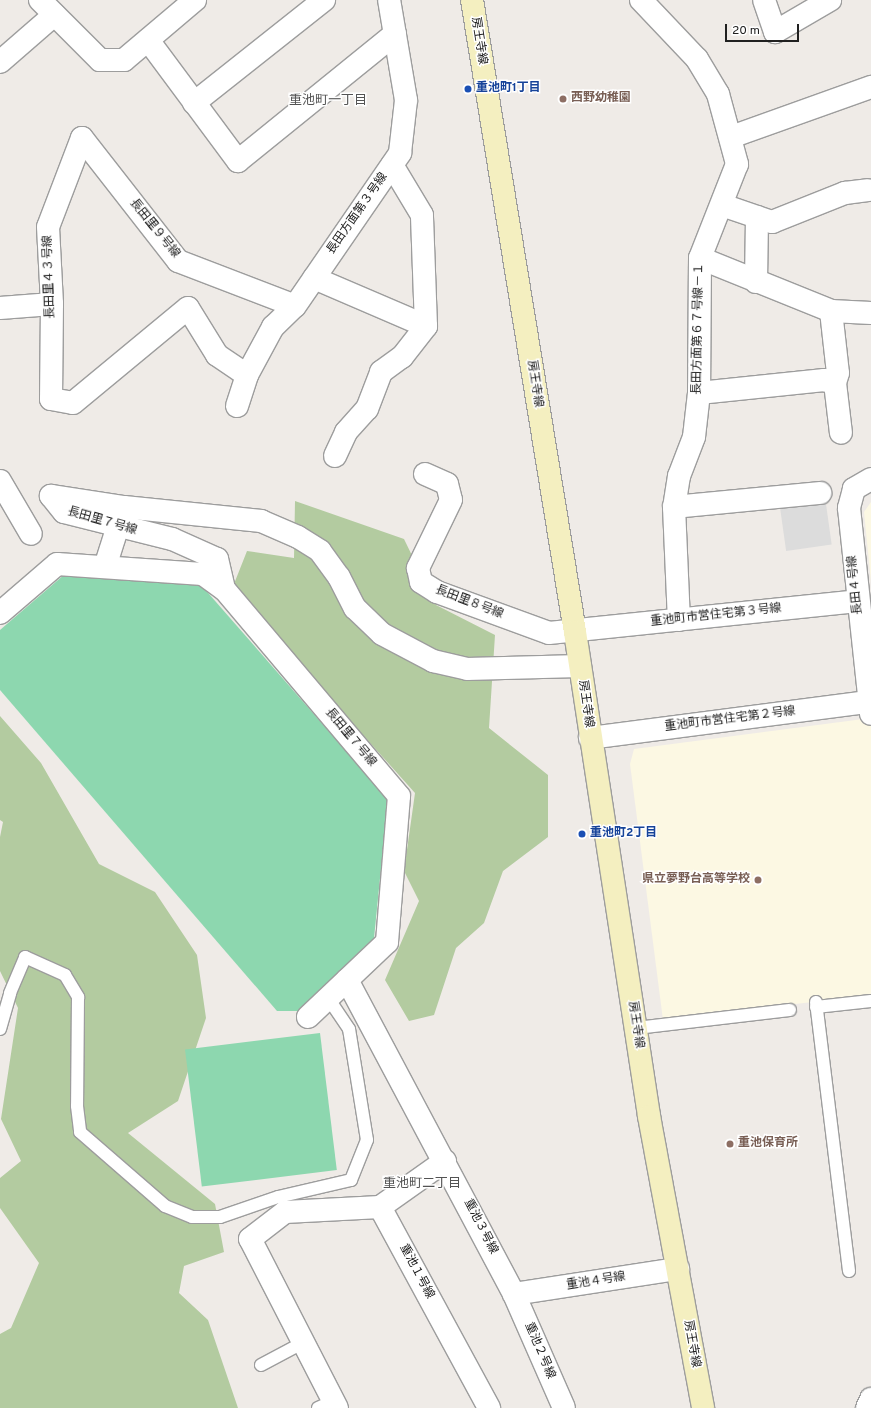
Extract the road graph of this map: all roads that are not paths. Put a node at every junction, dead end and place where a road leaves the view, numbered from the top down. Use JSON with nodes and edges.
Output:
{"nodes":[{"id":1,"x":195,"y":0,"type":"edge"},
{"id":2,"x":324,"y":0,"type":"edge"},
{"id":3,"x":389,"y":0,"type":"edge"},
{"id":4,"x":472,"y":0,"type":"edge"},
{"id":5,"x":642,"y":0,"type":"edge"},
{"id":6,"x":764,"y":0,"type":"edge"},
{"id":7,"x":830,"y":0,"type":"edge"},
{"id":8,"x":47,"y":7,"type":"edge"},
{"id":9,"x":395,"y":34,"type":"junction"},
{"id":10,"x":148,"y":40,"type":"junction"},
{"id":11,"x":0,"y":62,"type":"edge"},
{"id":12,"x":871,"y":88,"type":"edge"},
{"id":13,"x":194,"y":103,"type":"junction"},
{"id":14,"x":731,"y":137,"type":"junction"},
{"id":15,"x":82,"y":138,"type":"joint"},
{"id":16,"x":392,"y":165,"type":"junction"},
{"id":17,"x":868,"y":190,"type":"dead end"},
{"id":18,"x":722,"y":205,"type":"junction"},
{"id":19,"x":757,"y":218,"type":"junction"},
{"id":20,"x":700,"y":258,"type":"junction"},
{"id":21,"x":314,"y":278,"type":"junction"},
{"id":22,"x":756,"y":282,"type":"junction"},
{"id":23,"x":52,"y":304,"type":"junction"},
{"id":24,"x":295,"y":306,"type":"junction"},
{"id":25,"x":0,"y":308,"type":"edge"},
{"id":26,"x":831,"y":311,"type":"junction"},
{"id":27,"x":871,"y":313,"type":"edge"},
{"id":28,"x":426,"y":326,"type":"junction"},
{"id":29,"x":247,"y":375,"type":"junction"},
{"id":30,"x":835,"y":383,"type":"junction"},
{"id":31,"x":699,"y":393,"type":"junction"},
{"id":32,"x":237,"y":406,"type":"dead end"},
{"id":33,"x":841,"y":433,"type":"dead end"},
{"id":34,"x":334,"y":456,"type":"dead end"},
{"id":35,"x":425,"y":474,"type":"dead end"},
{"id":36,"x":871,"y":479,"type":"edge"},
{"id":37,"x":0,"y":481,"type":"edge"},
{"id":38,"x":820,"y":493,"type":"dead end"},
{"id":39,"x":674,"y":506,"type":"junction"},
{"id":40,"x":124,"y":507,"type":"junction"},
{"id":41,"x":118,"y":528,"type":"junction"},
{"id":42,"x":31,"y":534,"type":"dead end"},
{"id":43,"x":105,"y":567,"type":"junction"},
{"id":44,"x":224,"y":589,"type":"junction"},
{"id":45,"x":857,"y":601,"type":"junction"},
{"id":46,"x":0,"y":613,"type":"edge"},
{"id":47,"x":679,"y":620,"type":"junction"},
{"id":48,"x":575,"y":632,"type":"junction"},
{"id":49,"x":580,"y":666,"type":"junction"},
{"id":50,"x":870,"y":708,"type":"edge"},
{"id":51,"x":590,"y":738,"type":"junction"},
{"id":52,"x":347,"y":980,"type":"junction"},
{"id":53,"x":328,"y":998,"type":"junction"},
{"id":54,"x":871,"y":1001,"type":"edge"},
{"id":55,"x":790,"y":1010,"type":"dead end"},
{"id":56,"x":308,"y":1017,"type":"dead end"},
{"id":57,"x":636,"y":1028,"type":"junction"},
{"id":58,"x":0,"y":1029,"type":"edge"},
{"id":59,"x":445,"y":1161,"type":"junction"},
{"id":60,"x":380,"y":1206,"type":"junction"},
{"id":61,"x":678,"y":1269,"type":"junction"},
{"id":62,"x":848,"y":1271,"type":"dead end"},
{"id":63,"x":514,"y":1294,"type":"junction"},
{"id":64,"x":304,"y":1342,"type":"junction"},
{"id":65,"x":261,"y":1365,"type":"dead end"},
{"id":66,"x":871,"y":1399,"type":"edge"},
{"id":67,"x":330,"y":1406,"type":"edge"},
{"id":68,"x":489,"y":1408,"type":"edge"},
{"id":69,"x":564,"y":1408,"type":"edge"},
{"id":70,"x":703,"y":1408,"type":"edge"},
{"id":71,"x":867,"y":1408,"type":"edge"}],
"edges":[{"from":1,"to":10,"type":"street"},
{"from":2,"to":13,"type":"street"},
{"from":3,"to":9,"type":"street","name":"長田方面第３号線"},
{"from":4,"to":48,"type":"street","name":"房王寺線"},
{"from":5,"to":14,"type":"street","name":"長田方面第６７号線－１"},
{"from":6,"to":7,"type":"street"},
{"from":8,"to":10,"type":"street"},
{"from":8,"to":11,"type":"street"},
{"from":9,"to":13,"type":"street"},
{"from":9,"to":16,"type":"street","name":"長田方面第３号線"},
{"from":10,"to":13,"type":"street"},
{"from":12,"to":14,"type":"street"},
{"from":14,"to":18,"type":"street","name":"長田方面第６７号線－１"},
{"from":15,"to":23,"type":"street","name":"長田里４３号線"},
{"from":15,"to":24,"type":"street","name":"長田里９号線"},
{"from":16,"to":21,"type":"street","name":"長田方面第３号線"},
{"from":16,"to":28,"type":"street"},
{"from":17,"to":19,"type":"street"},
{"from":18,"to":19,"type":"street"},
{"from":18,"to":20,"type":"street","name":"長田方面第６７号線－１"},
{"from":19,"to":22,"type":"street"},
{"from":20,"to":22,"type":"street"},
{"from":20,"to":31,"type":"street","name":"長田方面第６７号線－１"},
{"from":21,"to":24,"type":"street","name":"長田方面第３号線"},
{"from":21,"to":28,"type":"street"},
{"from":22,"to":26,"type":"street"},
{"from":23,"to":25,"type":"street"},
{"from":23,"to":29,"type":"street","name":"長田里４３号線"},
{"from":24,"to":29,"type":"street","name":"長田方面第３号線"},
{"from":26,"to":27,"type":"street"},
{"from":26,"to":30,"type":"street"},
{"from":28,"to":34,"type":"street"},
{"from":29,"to":32,"type":"street","name":"長田方面第３号線"},
{"from":30,"to":31,"type":"street"},
{"from":30,"to":33,"type":"street"},
{"from":31,"to":39,"type":"street","name":"長田方面第６７号線－１"},
{"from":35,"to":48,"type":"street","name":"長田里８号線"},
{"from":36,"to":45,"type":"street","name":"長田４号線"},
{"from":37,"to":42,"type":"street"},
{"from":38,"to":39,"type":"street"},
{"from":39,"to":47,"type":"street","name":"長田方面第６７号線－１"},
{"from":40,"to":41,"type":"street"},
{"from":40,"to":41,"type":"street","name":"長田里７号線"},
{"from":40,"to":49,"type":"street","name":"長田里７号線"},
{"from":41,"to":43,"type":"street"},
{"from":41,"to":44,"type":"street","name":"長田里７号線"},
{"from":43,"to":44,"type":"street"},
{"from":43,"to":46,"type":"street"},
{"from":44,"to":52,"type":"street","name":"長田里７号線"},
{"from":45,"to":47,"type":"street","name":"重池町市営住宅第３号線"},
{"from":45,"to":50,"type":"street","name":"長田４号線"},
{"from":47,"to":48,"type":"street","name":"重池町市営住宅第３号線"},
{"from":48,"to":49,"type":"street","name":"房王寺線"},
{"from":49,"to":51,"type":"street","name":"房王寺線"},
{"from":50,"to":51,"type":"street","name":"重池町市営住宅第２号線"},
{"from":51,"to":57,"type":"street","name":"房王寺線"},
{"from":52,"to":53,"type":"street","name":"長田里７号線"},
{"from":52,"to":59,"type":"street","name":"重池３号線"},
{"from":53,"to":56,"type":"street","name":"長田里７号線"},
{"from":53,"to":58,"type":"lane"},
{"from":54,"to":62,"type":"lane"},
{"from":55,"to":57,"type":"lane"},
{"from":57,"to":61,"type":"street","name":"房王寺線"},
{"from":59,"to":60,"type":"street"},
{"from":59,"to":63,"type":"street","name":"重池３号線"},
{"from":60,"to":64,"type":"street"},
{"from":60,"to":68,"type":"street","name":"重池１号線"},
{"from":61,"to":63,"type":"street","name":"重池４号線"},
{"from":61,"to":70,"type":"street","name":"房王寺線"},
{"from":63,"to":69,"type":"street","name":"重池２号線"},
{"from":64,"to":65,"type":"lane"},
{"from":64,"to":67,"type":"street"},
{"from":66,"to":71,"type":"street"}]}
